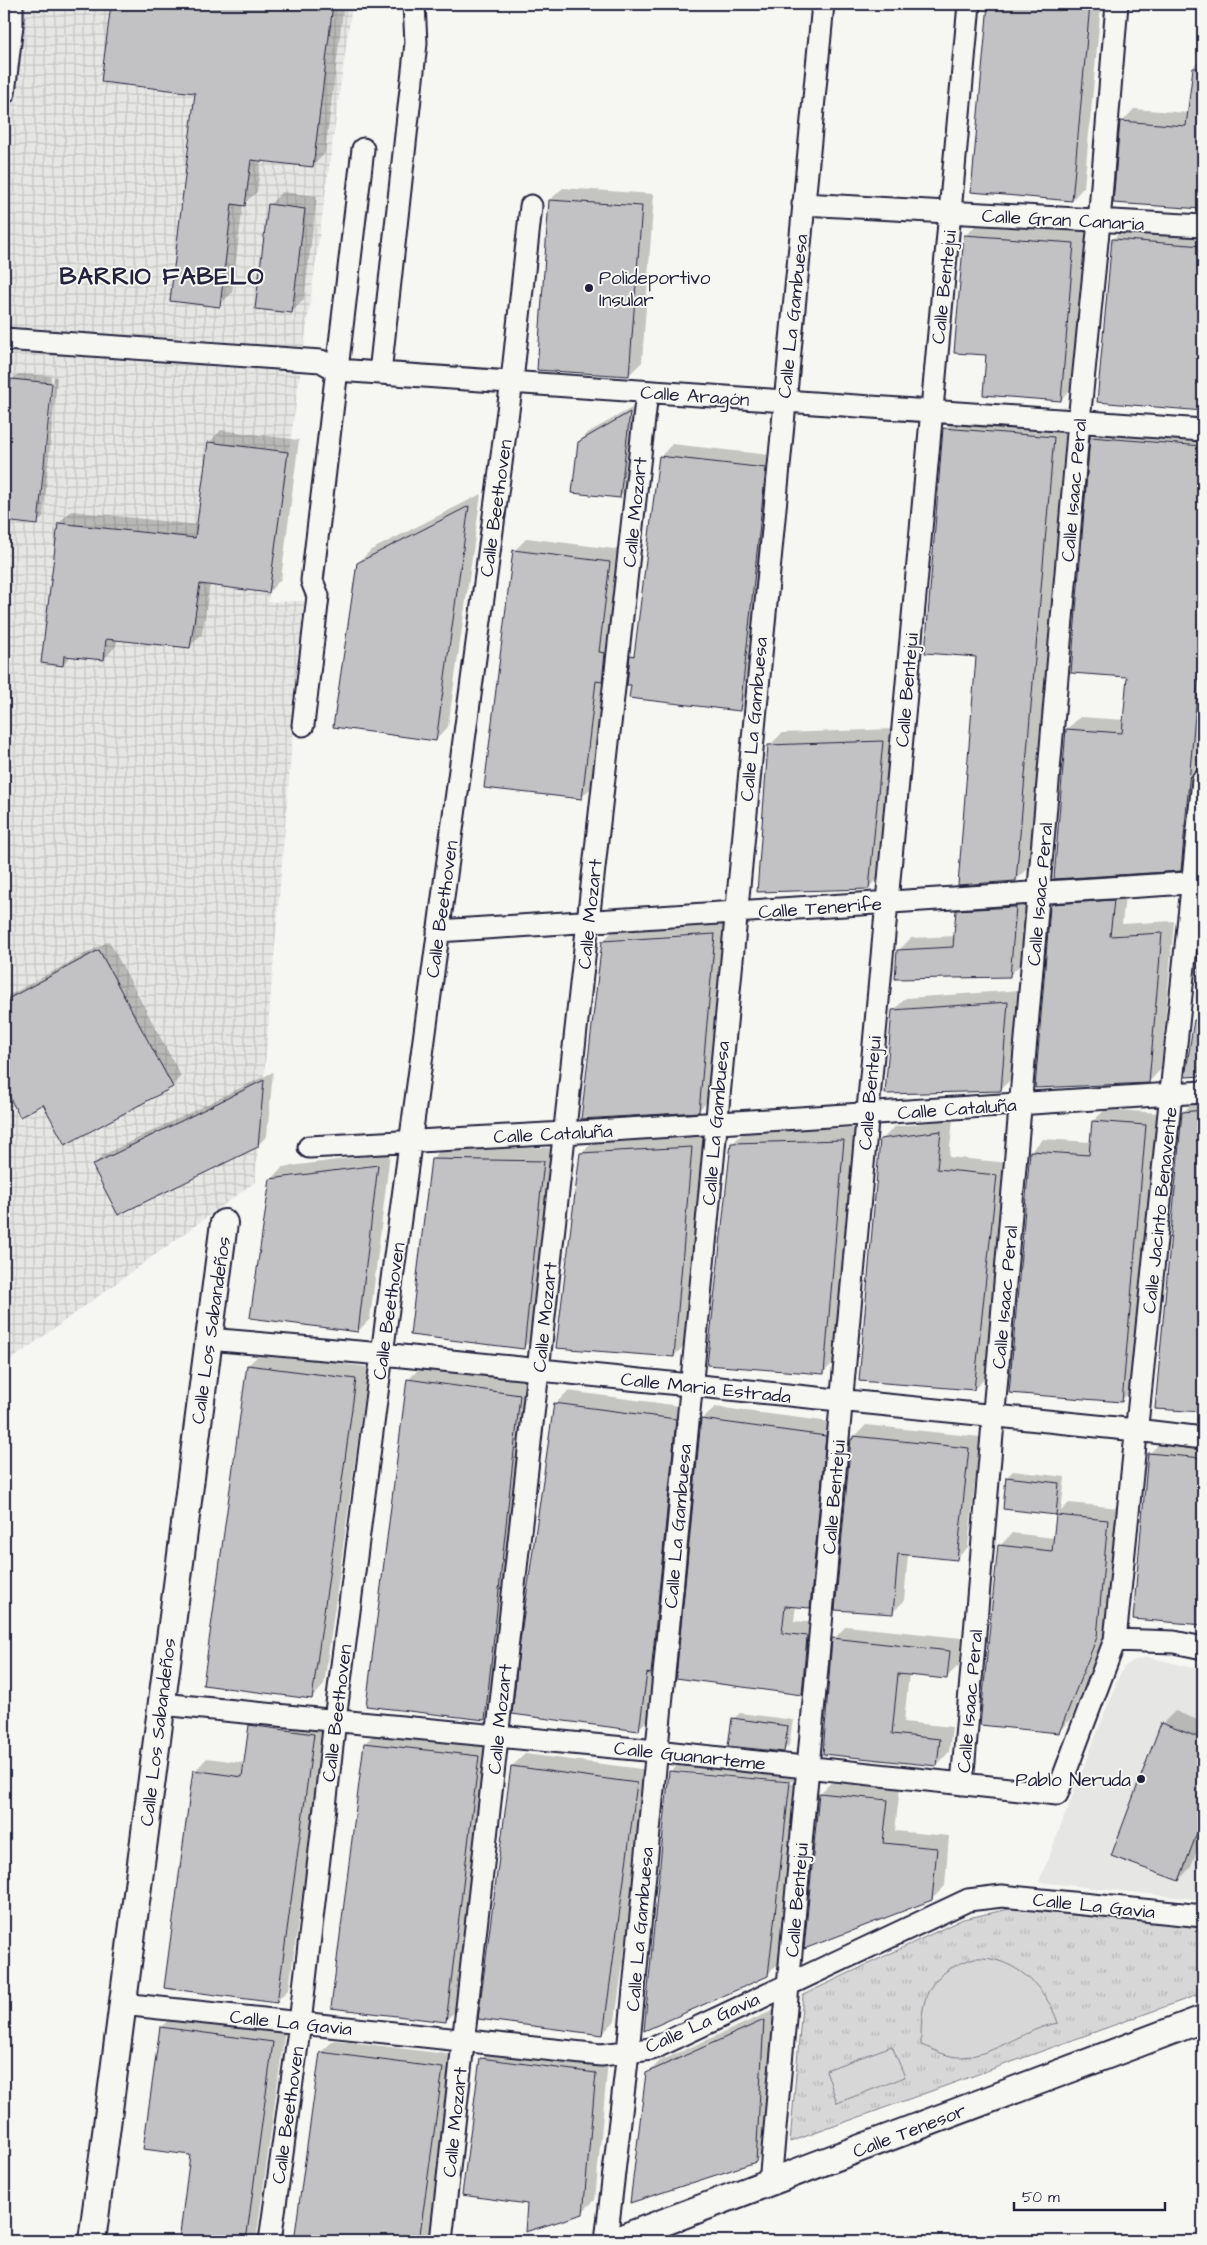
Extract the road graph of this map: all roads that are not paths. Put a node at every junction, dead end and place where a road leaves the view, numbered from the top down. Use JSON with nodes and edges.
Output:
{"nodes":[{"id":1,"x":12,"y":4,"type":"edge"},
{"id":2,"x":414,"y":4,"type":"edge"},
{"id":3,"x":823,"y":4,"type":"edge"},
{"id":4,"x":969,"y":4,"type":"edge"},
{"id":5,"x":1117,"y":4,"type":"edge"},
{"id":6,"x":4,"y":93,"type":"edge"},
{"id":7,"x":363,"y":149,"type":"dead end"},
{"id":8,"x":803,"y":204,"type":"junction"},
{"id":9,"x":531,"y":206,"type":"dead end"},
{"id":10,"x":951,"y":212,"type":"junction"},
{"id":11,"x":1100,"y":222,"type":"junction"},
{"id":12,"x":1203,"y":226,"type":"edge"},
{"id":13,"x":4,"y":339,"type":"edge"},
{"id":14,"x":337,"y":370,"type":"junction"},
{"id":15,"x":380,"y":372,"type":"junction"},
{"id":16,"x":512,"y":382,"type":"junction"},
{"id":17,"x":648,"y":392,"type":"junction"},
{"id":18,"x":783,"y":401,"type":"junction"},
{"id":19,"x":931,"y":411,"type":"junction"},
{"id":20,"x":1079,"y":421,"type":"junction"},
{"id":21,"x":1203,"y":430,"type":"edge"},
{"id":22,"x":303,"y":725,"type":"dead end"},
{"id":23,"x":1203,"y":780,"type":"edge"},
{"id":24,"x":1198,"y":882,"type":"edge"},
{"id":25,"x":1039,"y":893,"type":"junction"},
{"id":26,"x":887,"y":903,"type":"junction"},
{"id":27,"x":735,"y":913,"type":"junction"},
{"id":28,"x":588,"y":922,"type":"junction"},
{"id":29,"x":438,"y":932,"type":"junction"},
{"id":30,"x":1203,"y":1092,"type":"edge"},
{"id":31,"x":1171,"y":1094,"type":"junction"},
{"id":32,"x":1020,"y":1104,"type":"junction"},
{"id":33,"x":868,"y":1114,"type":"junction"},
{"id":34,"x":715,"y":1124,"type":"junction"},
{"id":35,"x":564,"y":1133,"type":"junction"},
{"id":36,"x":411,"y":1140,"type":"junction"},
{"id":37,"x":309,"y":1147,"type":"dead end"},
{"id":38,"x":224,"y":1223,"type":"dead end"},
{"id":39,"x":208,"y":1339,"type":"junction"},
{"id":40,"x":382,"y":1354,"type":"junction"},
{"id":41,"x":538,"y":1370,"type":"junction"},
{"id":42,"x":691,"y":1385,"type":"junction"},
{"id":43,"x":842,"y":1400,"type":"junction"},
{"id":44,"x":994,"y":1415,"type":"junction"},
{"id":45,"x":1136,"y":1430,"type":"junction"},
{"id":46,"x":1203,"y":1438,"type":"edge"},
{"id":47,"x":1114,"y":1640,"type":"junction"},
{"id":48,"x":1203,"y":1648,"type":"edge"},
{"id":49,"x":161,"y":1704,"type":"junction"},
{"id":50,"x":335,"y":1720,"type":"junction"},
{"id":51,"x":497,"y":1736,"type":"junction"},
{"id":52,"x":656,"y":1751,"type":"junction"},
{"id":53,"x":808,"y":1768,"type":"junction"},
{"id":54,"x":962,"y":1784,"type":"junction"},
{"id":55,"x":1203,"y":1916,"type":"edge"},
{"id":56,"x":788,"y":1984,"type":"junction"},
{"id":57,"x":122,"y":2004,"type":"junction"},
{"id":58,"x":1203,"y":2019,"type":"edge"},
{"id":59,"x":300,"y":2023,"type":"junction"},
{"id":60,"x":463,"y":2040,"type":"junction"},
{"id":61,"x":628,"y":2052,"type":"junction"},
{"id":62,"x":770,"y":2183,"type":"junction"},
{"id":63,"x":92,"y":2241,"type":"edge"},
{"id":64,"x":270,"y":2241,"type":"edge"},
{"id":65,"x":440,"y":2241,"type":"edge"},
{"id":66,"x":606,"y":2241,"type":"edge"},
{"id":67,"x":614,"y":2241,"type":"edge"}],
"edges":[{"from":1,"to":6,"type":"street"},
{"from":2,"to":15,"type":"street"},
{"from":3,"to":8,"type":"street","name":"Calle La Gambuesa"},
{"from":4,"to":10,"type":"street","name":"Calle Bentejui"},
{"from":5,"to":11,"type":"street","name":"Calle Isaac Peral"},
{"from":7,"to":14,"type":"street"},
{"from":8,"to":10,"type":"street","name":"Calle Gran Canaria"},
{"from":8,"to":18,"type":"street","name":"Calle La Gambuesa"},
{"from":9,"to":16,"type":"street"},
{"from":10,"to":11,"type":"street","name":"Calle Gran Canaria"},
{"from":10,"to":19,"type":"street","name":"Calle Bentejui"},
{"from":11,"to":12,"type":"street","name":"Calle Gran Canaria"},
{"from":11,"to":20,"type":"street","name":"Calle Isaac Peral"},
{"from":13,"to":14,"type":"street"},
{"from":14,"to":15,"type":"street","name":"Calle Aragón"},
{"from":14,"to":22,"type":"street"},
{"from":15,"to":16,"type":"street","name":"Calle Aragón"},
{"from":16,"to":17,"type":"street","name":"Calle Aragón"},
{"from":16,"to":29,"type":"street","name":"Calle Beethoven"},
{"from":17,"to":18,"type":"street","name":"Calle Aragón"},
{"from":17,"to":28,"type":"street","name":"Calle Mozart"},
{"from":18,"to":19,"type":"street","name":"Calle Aragón"},
{"from":18,"to":27,"type":"street","name":"Calle La Gambuesa"},
{"from":19,"to":20,"type":"street","name":"Calle Aragón"},
{"from":19,"to":26,"type":"street","name":"Calle Bentejui"},
{"from":20,"to":21,"type":"street","name":"Calle Aragón"},
{"from":20,"to":25,"type":"street","name":"Calle Isaac Peral"},
{"from":23,"to":24,"type":"street","name":"Calle Jacinto Benavente"},
{"from":24,"to":25,"type":"street","name":"Calle Tenerife"},
{"from":24,"to":31,"type":"street","name":"Calle Jacinto Benavente"},
{"from":25,"to":26,"type":"street","name":"Calle Tenerife"},
{"from":25,"to":32,"type":"street","name":"Calle Isaac Peral"},
{"from":26,"to":27,"type":"street","name":"Calle Tenerife"},
{"from":26,"to":33,"type":"street","name":"Calle Bentejui"},
{"from":27,"to":28,"type":"street","name":"Calle Tenerife"},
{"from":27,"to":34,"type":"street","name":"Calle La Gambuesa"},
{"from":28,"to":29,"type":"street","name":"Calle Tenerife"},
{"from":28,"to":35,"type":"street","name":"Calle Mozart"},
{"from":29,"to":36,"type":"street","name":"Calle Beethoven"},
{"from":30,"to":31,"type":"street","name":"Calle Cataluña"},
{"from":31,"to":32,"type":"street","name":"Calle Cataluña"},
{"from":31,"to":45,"type":"street","name":"Calle Jacinto Benavente"},
{"from":32,"to":33,"type":"street","name":"Calle Cataluña"},
{"from":32,"to":44,"type":"street","name":"Calle Isaac Peral"},
{"from":33,"to":34,"type":"street","name":"Calle Cataluña"},
{"from":33,"to":43,"type":"street","name":"Calle Bentejui"},
{"from":34,"to":35,"type":"street","name":"Calle Cataluña"},
{"from":34,"to":42,"type":"street","name":"Calle La Gambuesa"},
{"from":35,"to":36,"type":"street","name":"Calle Cataluña"},
{"from":35,"to":41,"type":"street","name":"Calle Mozart"},
{"from":36,"to":37,"type":"street","name":"Calle Cataluña"},
{"from":36,"to":40,"type":"street","name":"Calle Beethoven"},
{"from":38,"to":39,"type":"street","name":"Calle Los Sabandeños"},
{"from":39,"to":40,"type":"street","name":"Calle Maria Estrada"},
{"from":39,"to":49,"type":"street","name":"Calle Los Sabandeños"},
{"from":40,"to":41,"type":"street","name":"Calle Maria Estrada"},
{"from":40,"to":50,"type":"street","name":"Calle Beethoven"},
{"from":41,"to":42,"type":"street","name":"Calle Maria Estrada"},
{"from":41,"to":51,"type":"street","name":"Calle Mozart"},
{"from":42,"to":43,"type":"street","name":"Calle Maria Estrada"},
{"from":42,"to":52,"type":"street","name":"Calle La Gambuesa"},
{"from":43,"to":44,"type":"street","name":"Calle Maria Estrada"},
{"from":43,"to":53,"type":"street","name":"Calle Bentejui"},
{"from":44,"to":45,"type":"street","name":"Calle Maria Estrada"},
{"from":44,"to":54,"type":"street","name":"Calle Isaac Peral"},
{"from":45,"to":46,"type":"street","name":"Calle Maria Estrada"},
{"from":45,"to":47,"type":"street","name":"Calle Jacinto Benavente"},
{"from":47,"to":48,"type":"street"},
{"from":47,"to":54,"type":"street","name":"Calle Guanarteme"},
{"from":49,"to":50,"type":"street","name":"Calle Guanarteme"},
{"from":49,"to":57,"type":"street","name":"Calle Los Sabandeños"},
{"from":50,"to":51,"type":"street","name":"Calle Guanarteme"},
{"from":50,"to":59,"type":"street","name":"Calle Beethoven"},
{"from":51,"to":52,"type":"street","name":"Calle Guanarteme"},
{"from":51,"to":60,"type":"street","name":"Calle Mozart"},
{"from":52,"to":53,"type":"street","name":"Calle Guanarteme"},
{"from":52,"to":61,"type":"street","name":"Calle La Gambuesa"},
{"from":53,"to":54,"type":"street","name":"Calle Guanarteme"},
{"from":53,"to":56,"type":"street","name":"Calle Bentejui"},
{"from":55,"to":56,"type":"street","name":"Calle La Gavia"},
{"from":56,"to":61,"type":"street","name":"Calle La Gavia"},
{"from":56,"to":62,"type":"street","name":"Calle Bentejui"},
{"from":57,"to":59,"type":"street","name":"Calle La Gavia"},
{"from":57,"to":63,"type":"street","name":"Calle Los Sabandeños"},
{"from":58,"to":62,"type":"street","name":"Calle Tenesor"},
{"from":59,"to":60,"type":"street","name":"Calle La Gavia"},
{"from":59,"to":64,"type":"street","name":"Calle Beethoven"},
{"from":60,"to":61,"type":"street","name":"Calle La Gavia"},
{"from":60,"to":65,"type":"street","name":"Calle Mozart"},
{"from":61,"to":66,"type":"street","name":"Calle La Gambuesa"},
{"from":62,"to":67,"type":"street","name":"Calle Tenesor"}]}
